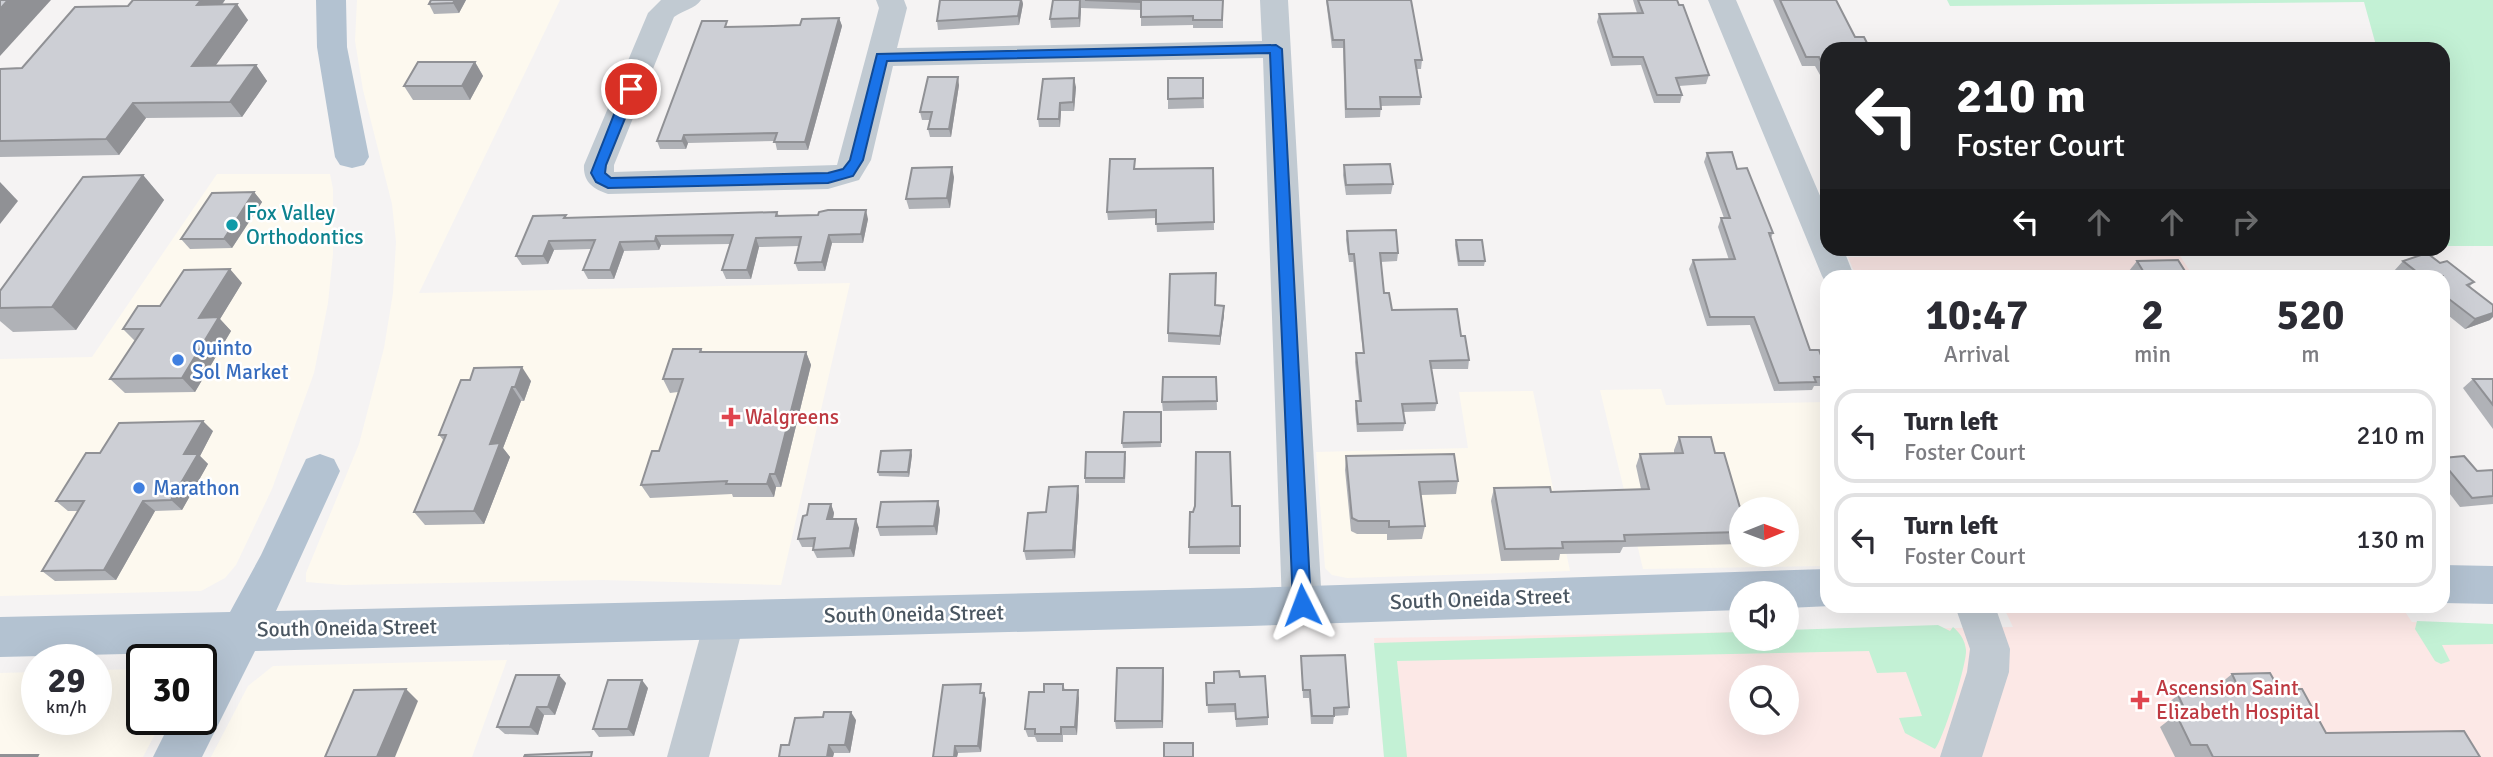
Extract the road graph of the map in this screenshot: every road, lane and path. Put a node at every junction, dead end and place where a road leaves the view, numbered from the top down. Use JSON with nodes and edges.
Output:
{"nodes":[{"id":1,"x":331,"y":0,"type":"edge"},
{"id":2,"x":687,"y":0,"type":"edge"},
{"id":3,"x":890,"y":0,"type":"edge"},
{"id":4,"x":1274,"y":0,"type":"edge"},
{"id":5,"x":1722,"y":0,"type":"edge"},
{"id":6,"x":1276,"y":49,"type":"junction"},
{"id":7,"x":881,"y":57,"type":"junction"},
{"id":8,"x":352,"y":157,"type":"dead end"},
{"id":9,"x":1820,"y":233,"type":"edge"},
{"id":10,"x":320,"y":471,"type":"dead end"},
{"id":11,"x":2450,"y":584,"type":"edge"},
{"id":12,"x":2493,"y":585,"type":"edge"},
{"id":13,"x":1820,"y":588,"type":"edge"},
{"id":14,"x":1302,"y":605,"type":"junction"},
{"id":15,"x":1977,"y":613,"type":"edge"},
{"id":16,"x":725,"y":619,"type":"junction"},
{"id":17,"x":242,"y":631,"type":"junction"},
{"id":18,"x":0,"y":637,"type":"edge"},
{"id":19,"x":217,"y":679,"type":"edge"},
{"id":20,"x":189,"y":735,"type":"edge"},
{"id":21,"x":177,"y":757,"type":"edge"},
{"id":22,"x":688,"y":757,"type":"edge"},
{"id":23,"x":1961,"y":757,"type":"edge"}],
"edges":[{"from":1,"to":8,"type":"main road"},
{"from":2,"to":7,"type":"street"},
{"from":3,"to":7,"type":"street"},
{"from":4,"to":6,"type":"street"},
{"from":5,"to":9,"type":"street"},
{"from":6,"to":7,"type":"street"},
{"from":6,"to":14,"type":"street"},
{"from":10,"to":17,"type":"main road"},
{"from":11,"to":12,"type":"main road"},
{"from":13,"to":14,"type":"main road","name":"South Oneida Street"},
{"from":14,"to":16,"type":"main road","name":"South Oneida Street"},
{"from":15,"to":23,"type":"street"},
{"from":16,"to":17,"type":"main road","name":"South Oneida Street"},
{"from":16,"to":22,"type":"street"},
{"from":17,"to":18,"type":"main road","name":"South Oneida Street"},
{"from":17,"to":19,"type":"main road"},
{"from":20,"to":21,"type":"main road"}]}
